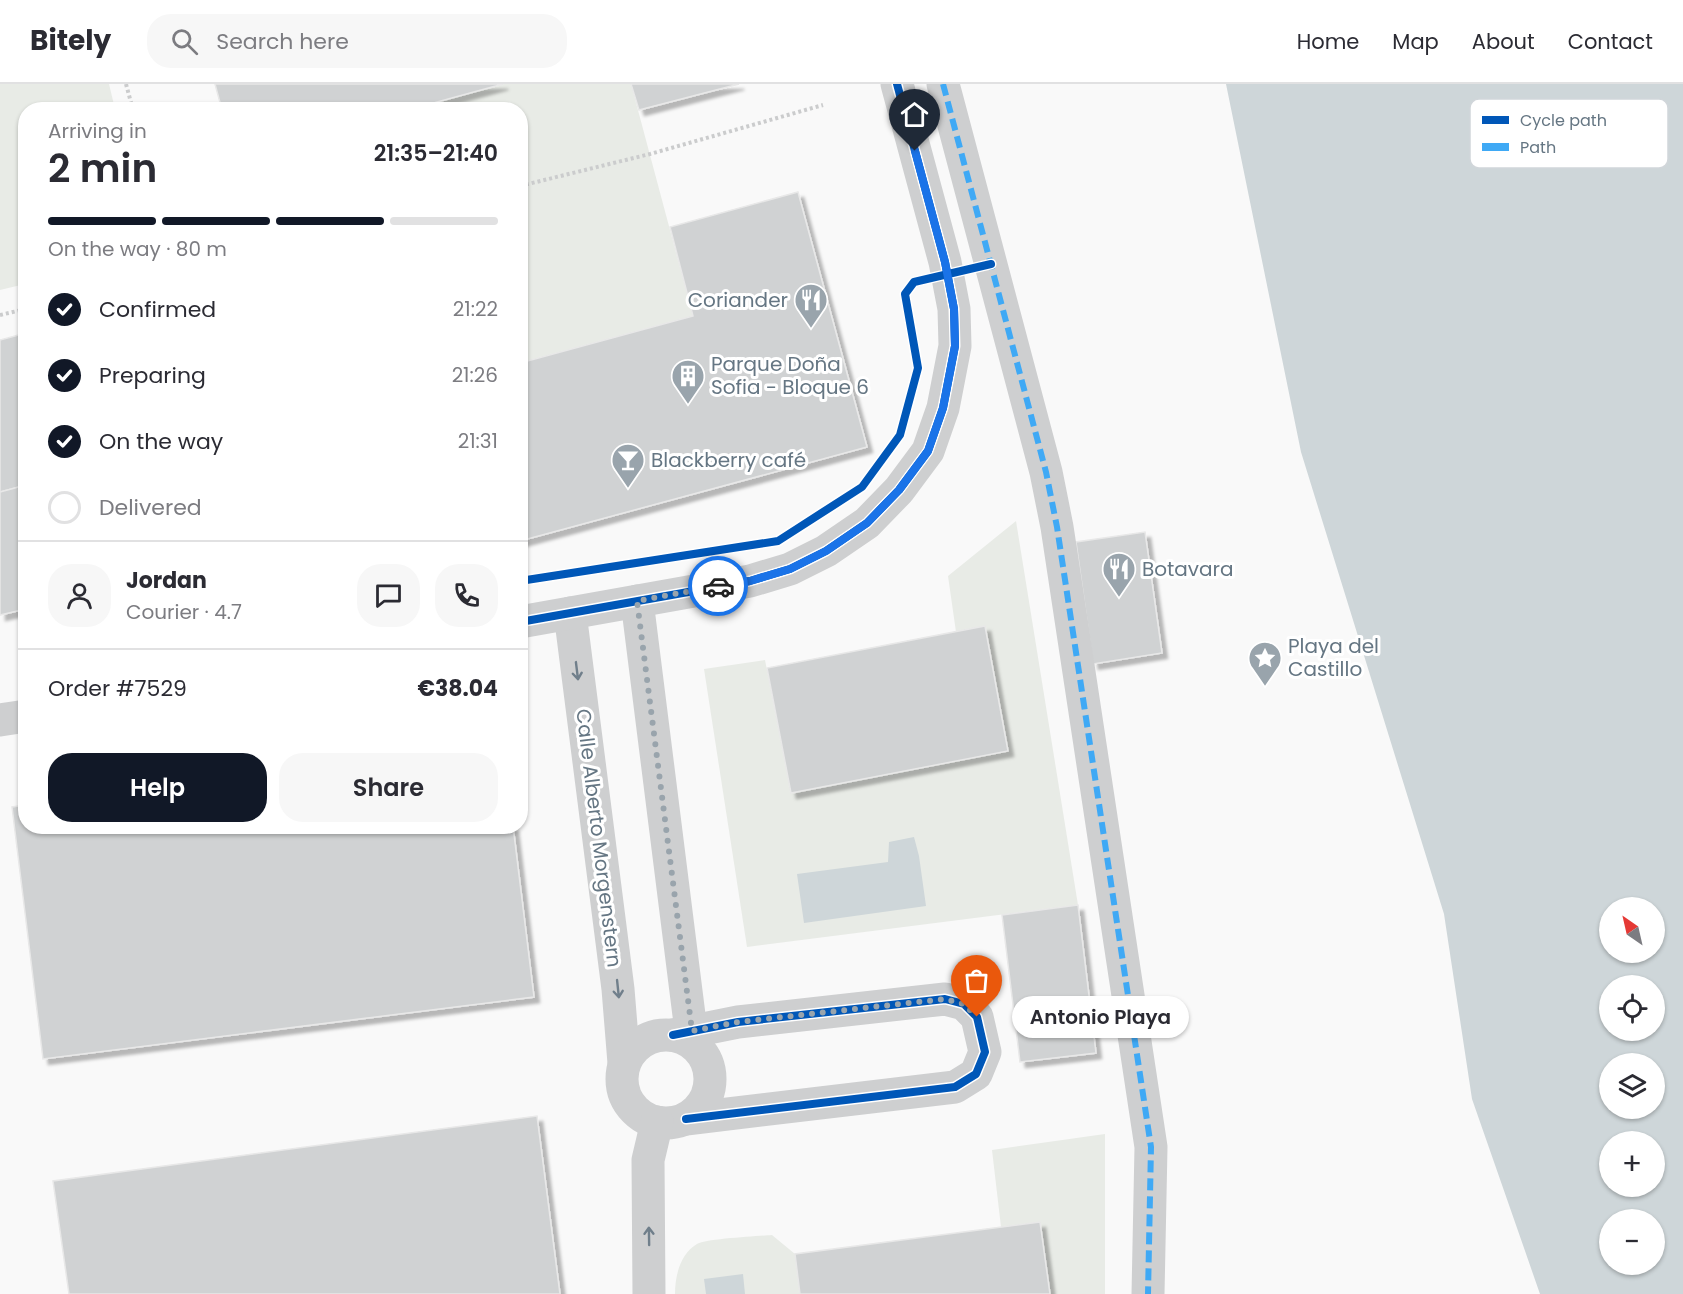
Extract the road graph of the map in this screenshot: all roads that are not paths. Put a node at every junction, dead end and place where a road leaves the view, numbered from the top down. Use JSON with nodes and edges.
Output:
{"nodes":[{"id":1,"x":897,"y":84,"type":"edge"},
{"id":2,"x":944,"y":84,"type":"edge"},
{"id":3,"x":637,"y":601,"type":"junction"},
{"id":4,"x":570,"y":613,"type":"junction"},
{"id":5,"x":528,"y":621,"type":"edge"},
{"id":6,"x":18,"y":717,"type":"edge"},
{"id":7,"x":0,"y":720,"type":"edge"},
{"id":8,"x":682,"y":1033,"type":"junction"},
{"id":9,"x":624,"y":1063,"type":"junction"},
{"id":10,"x":671,"y":1120,"type":"junction"},
{"id":11,"x":649,"y":1294,"type":"edge"},
{"id":12,"x":1148,"y":1294,"type":"edge"}],
"edges":[{"from":1,"to":3,"type":"street"},
{"from":2,"to":12,"type":"street"},
{"from":3,"to":4,"type":"street"},
{"from":3,"to":8,"type":"street"},
{"from":4,"to":5,"type":"street"},
{"from":4,"to":9,"type":"street","name":"Calle Alberto Morgenstern","one_way":true},
{"from":6,"to":7,"type":"street"},
{"from":8,"to":9,"type":"street"},
{"from":8,"to":10,"type":"street"},
{"from":8,"to":10,"type":"street"},
{"from":9,"to":10,"type":"street","name":"Calle Alberto Morgenstern"},
{"from":11,"to":10,"type":"street","one_way":true}]}
